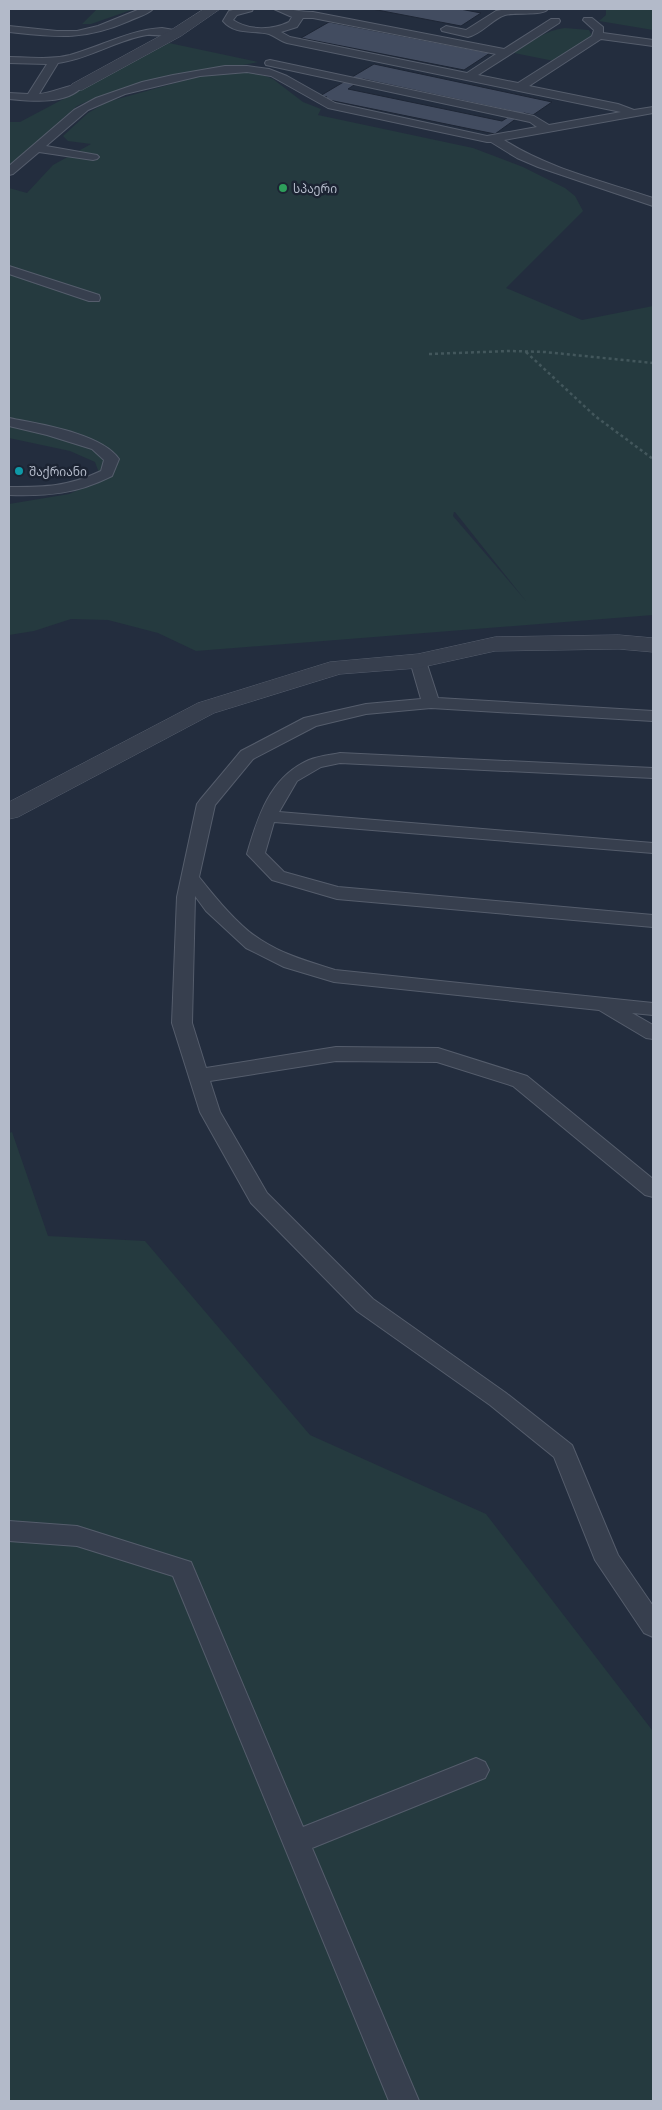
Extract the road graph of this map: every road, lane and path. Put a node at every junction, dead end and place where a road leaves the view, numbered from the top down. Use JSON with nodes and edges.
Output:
{"nodes":[{"id":1,"x":148,"y":9,"type":"edge"},
{"id":2,"x":213,"y":9,"type":"edge"},
{"id":3,"x":248,"y":9,"type":"edge"},
{"id":4,"x":279,"y":9,"type":"edge"},
{"id":5,"x":307,"y":9,"type":"edge"},
{"id":6,"x":543,"y":9,"type":"edge"},
{"id":7,"x":486,"y":10,"type":"dead end"},
{"id":8,"x":500,"y":13,"type":"junction"},
{"id":9,"x":294,"y":14,"type":"junction"},
{"id":10,"x":588,"y":18,"type":"dead end"},
{"id":11,"x":431,"y":26,"type":"dead end"},
{"id":12,"x":9,"y":29,"type":"edge"},
{"id":13,"x":270,"y":31,"type":"junction"},
{"id":14,"x":176,"y":33,"type":"junction"},
{"id":15,"x":598,"y":35,"type":"junction"},
{"id":16,"x":304,"y":44,"type":"junction"},
{"id":17,"x":653,"y":44,"type":"edge"},
{"id":18,"x":506,"y":53,"type":"junction"},
{"id":19,"x":9,"y":60,"type":"edge"},
{"id":20,"x":54,"y":61,"type":"junction"},
{"id":21,"x":270,"y":63,"type":"junction"},
{"id":22,"x":257,"y":70,"type":"junction"},
{"id":23,"x":468,"y":77,"type":"junction"},
{"id":24,"x":77,"y":87,"type":"joint"},
{"id":25,"x":520,"y":87,"type":"junction"},
{"id":26,"x":9,"y":96,"type":"edge"},
{"id":27,"x":31,"y":97,"type":"junction"},
{"id":28,"x":653,"y":110,"type":"edge"},
{"id":29,"x":633,"y":114,"type":"junction"},
{"id":30,"x":548,"y":129,"type":"junction"},
{"id":31,"x":495,"y":138,"type":"junction"},
{"id":32,"x":37,"y":148,"type":"junction"},
{"id":33,"x":94,"y":158,"type":"dead end"},
{"id":34,"x":9,"y":172,"type":"edge"},
{"id":35,"x":653,"y":202,"type":"edge"},
{"id":36,"x":9,"y":270,"type":"edge"},
{"id":37,"x":94,"y":298,"type":"dead end"},
{"id":38,"x":525,"y":351,"type":"junction"},
{"id":39,"x":429,"y":354,"type":"dead end"},
{"id":40,"x":653,"y":363,"type":"edge"},
{"id":41,"x":9,"y":422,"type":"edge"},
{"id":42,"x":653,"y":460,"type":"edge"},
{"id":43,"x":9,"y":491,"type":"edge"},
{"id":44,"x":653,"y":645,"type":"edge"},
{"id":45,"x":418,"y":661,"type":"junction"},
{"id":46,"x":431,"y":703,"type":"junction"},
{"id":47,"x":653,"y":716,"type":"edge"},
{"id":48,"x":653,"y":774,"type":"edge"},
{"id":49,"x":9,"y":812,"type":"edge"},
{"id":50,"x":267,"y":816,"type":"junction"},
{"id":51,"x":653,"y":848,"type":"edge"},
{"id":52,"x":190,"y":877,"type":"junction"},
{"id":53,"x":653,"y":920,"type":"edge"},
{"id":54,"x":600,"y":1004,"type":"junction"},
{"id":55,"x":653,"y":1009,"type":"edge"},
{"id":56,"x":653,"y":1033,"type":"edge"},
{"id":57,"x":198,"y":1076,"type":"junction"},
{"id":58,"x":653,"y":1190,"type":"edge"},
{"id":59,"x":9,"y":1531,"type":"edge"},
{"id":60,"x":653,"y":1626,"type":"edge"},
{"id":61,"x":476,"y":1770,"type":"dead end"},
{"id":62,"x":296,"y":1842,"type":"junction"},
{"id":63,"x":404,"y":2101,"type":"edge"}],
"edges":[{"from":1,"to":12,"type":"lane"},
{"from":2,"to":14,"type":"street"},
{"from":3,"to":13,"type":"lane"},
{"from":4,"to":9,"type":"lane"},
{"from":5,"to":9,"type":"lane"},
{"from":6,"to":8,"type":"lane"},
{"from":6,"to":18,"type":"lane"},
{"from":7,"to":8,"type":"lane"},
{"from":8,"to":11,"type":"lane"},
{"from":9,"to":13,"type":"lane"},
{"from":9,"to":18,"type":"lane"},
{"from":10,"to":15,"type":"lane"},
{"from":13,"to":16,"type":"lane"},
{"from":14,"to":20,"type":"lane"},
{"from":14,"to":24,"type":"street"},
{"from":15,"to":17,"type":"lane"},
{"from":15,"to":25,"type":"lane"},
{"from":16,"to":21,"type":"lane"},
{"from":16,"to":23,"type":"lane"},
{"from":18,"to":23,"type":"lane"},
{"from":19,"to":20,"type":"lane"},
{"from":20,"to":27,"type":"lane"},
{"from":21,"to":22,"type":"lane"},
{"from":21,"to":30,"type":"lane"},
{"from":22,"to":31,"type":"lane"},
{"from":22,"to":32,"type":"lane"},
{"from":23,"to":25,"type":"lane"},
{"from":24,"to":27,"type":"lane"},
{"from":25,"to":29,"type":"lane"},
{"from":26,"to":27,"type":"lane"},
{"from":28,"to":29,"type":"lane"},
{"from":29,"to":30,"type":"lane"},
{"from":30,"to":31,"type":"lane"},
{"from":31,"to":35,"type":"lane"},
{"from":32,"to":33,"type":"lane"},
{"from":32,"to":34,"type":"lane"},
{"from":36,"to":37,"type":"lane"},
{"from":38,"to":39,"type":"path"},
{"from":38,"to":40,"type":"path"},
{"from":38,"to":42,"type":"path"},
{"from":41,"to":43,"type":"lane"},
{"from":44,"to":45,"type":"street"},
{"from":45,"to":46,"type":"lane"},
{"from":45,"to":49,"type":"street"},
{"from":46,"to":47,"type":"lane"},
{"from":46,"to":52,"type":"lane"},
{"from":48,"to":50,"type":"lane"},
{"from":50,"to":51,"type":"lane"},
{"from":50,"to":53,"type":"lane"},
{"from":52,"to":54,"type":"lane"},
{"from":52,"to":57,"type":"lane"},
{"from":54,"to":55,"type":"lane"},
{"from":54,"to":56,"type":"lane"},
{"from":57,"to":58,"type":"lane"},
{"from":57,"to":60,"type":"lane"},
{"from":59,"to":62,"type":"lane"},
{"from":61,"to":62,"type":"lane"},
{"from":62,"to":63,"type":"lane"}]}
